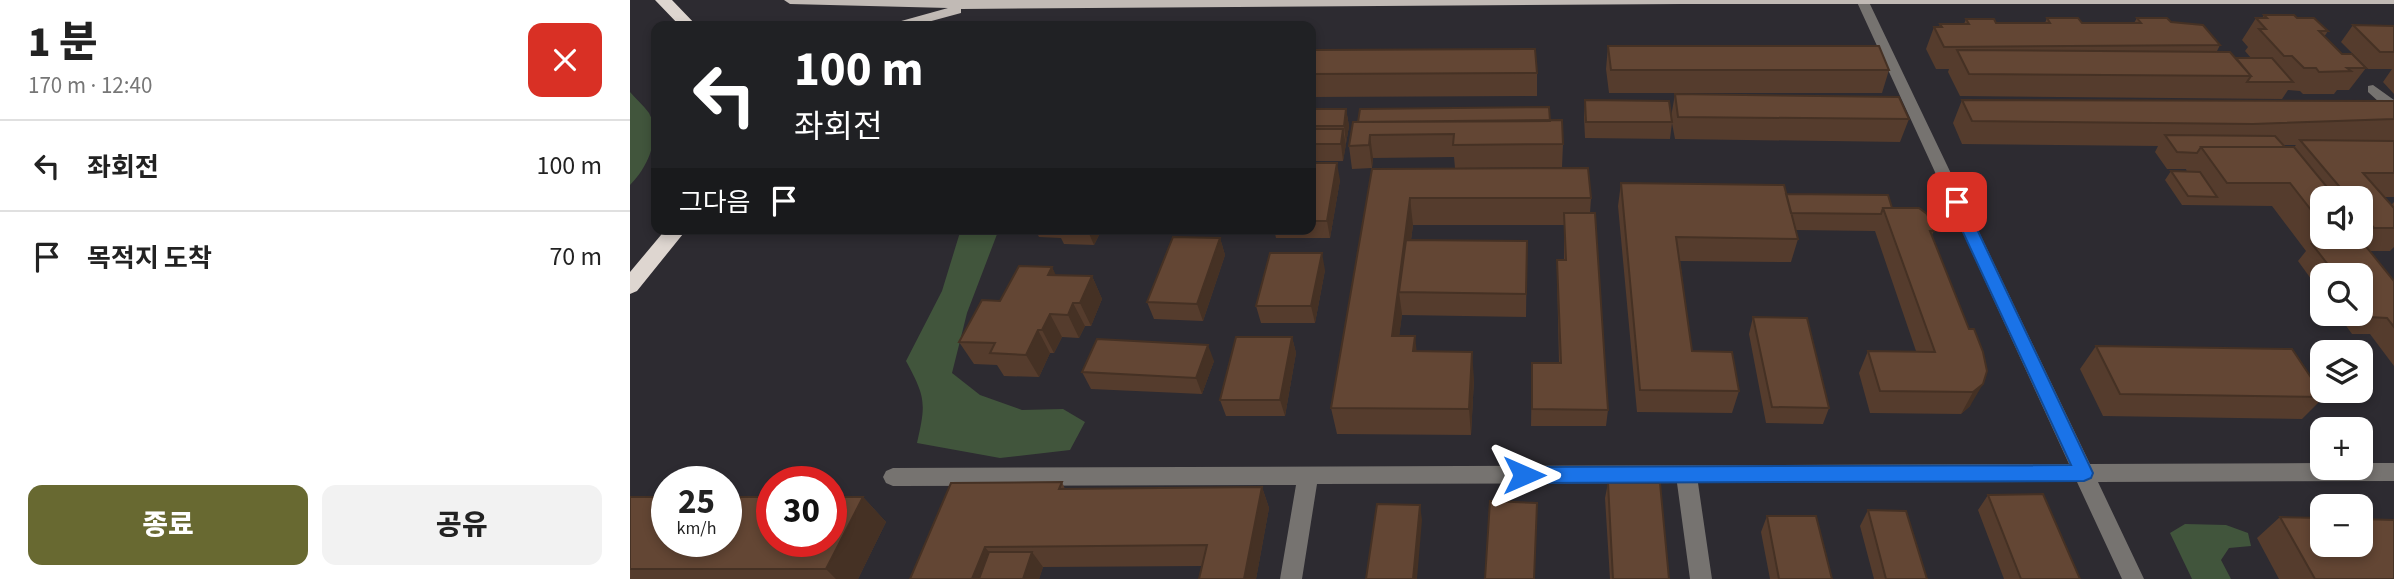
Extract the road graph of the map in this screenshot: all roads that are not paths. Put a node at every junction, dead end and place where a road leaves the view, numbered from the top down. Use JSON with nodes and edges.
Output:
{"nodes":[{"id":1,"x":663,"y":0,"type":"edge"},
{"id":2,"x":790,"y":0,"type":"edge"},
{"id":3,"x":1862,"y":0,"type":"edge"},
{"id":4,"x":1946,"y":0,"type":"edge"},
{"id":5,"x":2394,"y":0,"type":"edge"},
{"id":6,"x":973,"y":5,"type":"junction"},
{"id":7,"x":684,"y":21,"type":"edge"},
{"id":8,"x":917,"y":21,"type":"edge"},
{"id":9,"x":2373,"y":89,"type":"dead end"},
{"id":10,"x":2394,"y":108,"type":"edge"},
{"id":11,"x":672,"y":235,"type":"edge"},
{"id":12,"x":630,"y":286,"type":"edge"},
{"id":13,"x":2394,"y":472,"type":"edge"},
{"id":14,"x":2084,"y":473,"type":"junction"},
{"id":15,"x":1686,"y":474,"type":"junction"},
{"id":16,"x":1308,"y":475,"type":"junction"},
{"id":17,"x":893,"y":477,"type":"dead end"},
{"id":18,"x":1291,"y":579,"type":"edge"},
{"id":19,"x":1701,"y":579,"type":"edge"},
{"id":20,"x":2133,"y":579,"type":"edge"}],
"edges":[{"from":1,"to":7,"type":"highway"},
{"from":2,"to":6,"type":"main road"},
{"from":3,"to":4,"type":"main road"},
{"from":3,"to":6,"type":"main road"},
{"from":3,"to":14,"type":"street"},
{"from":4,"to":5,"type":"main road"},
{"from":6,"to":8,"type":"main road"},
{"from":9,"to":10,"type":"street"},
{"from":11,"to":12,"type":"highway"},
{"from":13,"to":14,"type":"street"},
{"from":14,"to":15,"type":"street"},
{"from":14,"to":20,"type":"street"},
{"from":15,"to":16,"type":"street"},
{"from":15,"to":19,"type":"street"},
{"from":16,"to":17,"type":"street"},
{"from":16,"to":18,"type":"street"}]}
